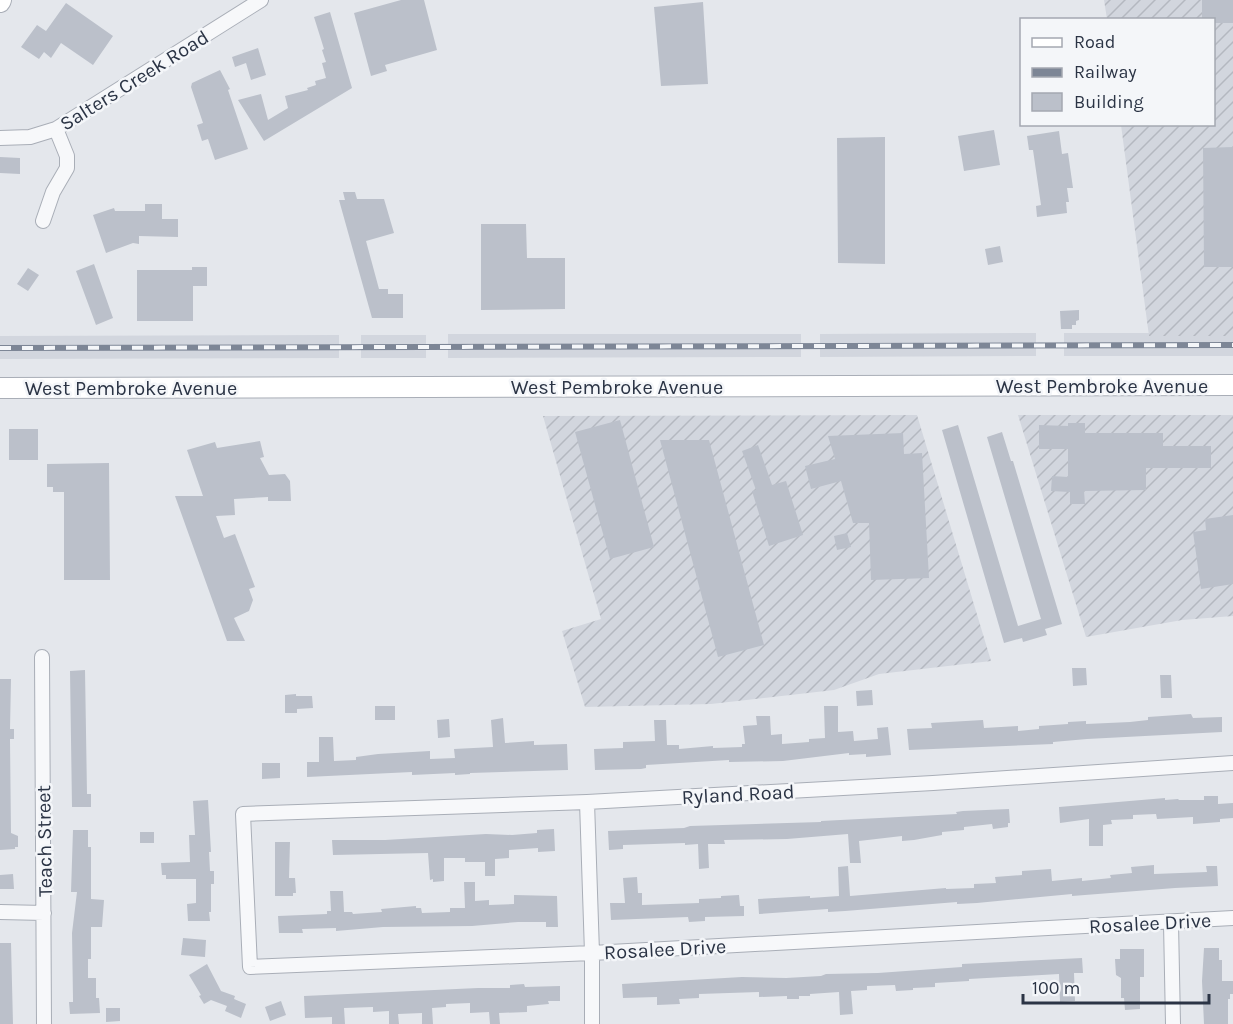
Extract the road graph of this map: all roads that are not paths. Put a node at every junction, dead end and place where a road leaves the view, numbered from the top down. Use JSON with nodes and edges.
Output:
{"nodes":[{"id":1,"x":261,"y":0,"type":"edge"},
{"id":2,"x":56,"y":129,"type":"junction"},
{"id":3,"x":0,"y":138,"type":"edge"},
{"id":4,"x":43,"y":220,"type":"dead end"},
{"id":5,"x":1233,"y":385,"type":"edge"},
{"id":6,"x":0,"y":388,"type":"edge"},
{"id":7,"x":42,"y":657,"type":"dead end"},
{"id":8,"x":1233,"y":763,"type":"edge"},
{"id":9,"x":587,"y":802,"type":"junction"},
{"id":10,"x":243,"y":814,"type":"joint"},
{"id":11,"x":0,"y":912,"type":"edge"},
{"id":12,"x":44,"y":914,"type":"junction"},
{"id":13,"x":1233,"y":918,"type":"edge"},
{"id":14,"x":1171,"y":923,"type":"junction"},
{"id":15,"x":592,"y":953,"type":"junction"},
{"id":16,"x":44,"y":1024,"type":"edge"},
{"id":17,"x":592,"y":1024,"type":"edge"},
{"id":18,"x":1173,"y":1024,"type":"edge"}],
"edges":[{"from":1,"to":2,"type":"street","name":"Salters Creek Road"},
{"from":2,"to":3,"type":"street","name":"Salters Creek Road"},
{"from":2,"to":4,"type":"street"},
{"from":5,"to":6,"type":"main road","name":"West Pembroke Avenue"},
{"from":7,"to":12,"type":"street","name":"Teach Street"},
{"from":8,"to":9,"type":"street","name":"Ryland Road"},
{"from":9,"to":10,"type":"street","name":"Ryland Road"},
{"from":9,"to":15,"type":"street"},
{"from":10,"to":15,"type":"street","name":"Rosalee Drive"},
{"from":11,"to":12,"type":"street"},
{"from":12,"to":16,"type":"street","name":"Teach Street"},
{"from":13,"to":14,"type":"street","name":"Rosalee Drive"},
{"from":14,"to":15,"type":"street","name":"Rosalee Drive"},
{"from":14,"to":18,"type":"street"},
{"from":15,"to":17,"type":"street"}]}
